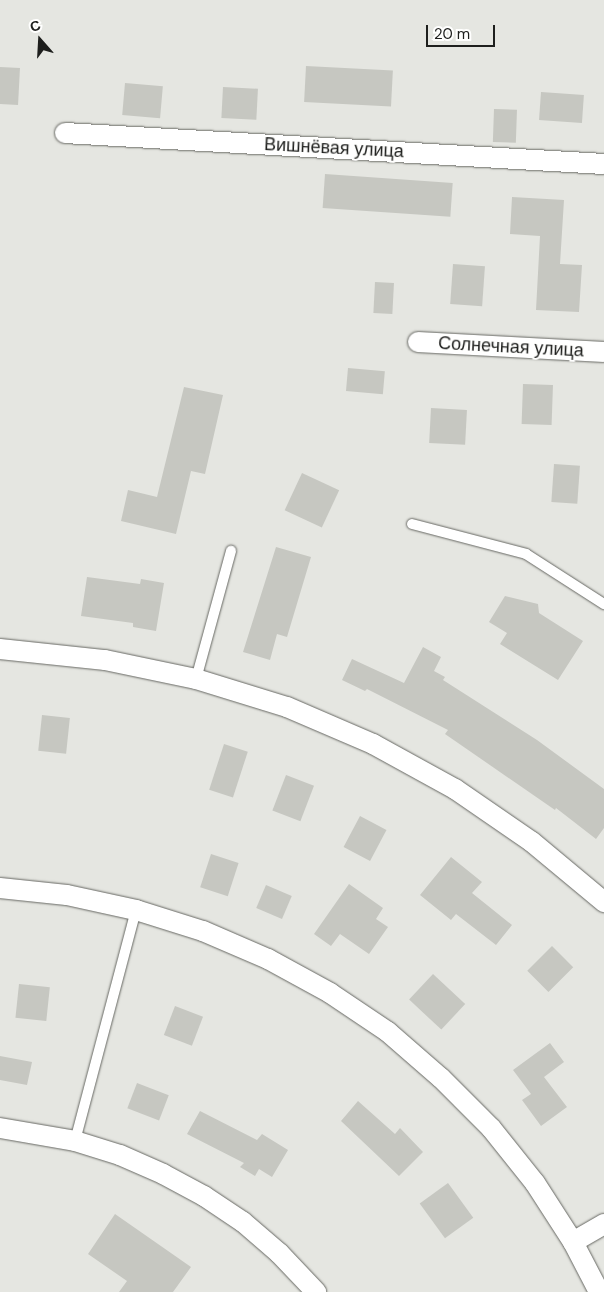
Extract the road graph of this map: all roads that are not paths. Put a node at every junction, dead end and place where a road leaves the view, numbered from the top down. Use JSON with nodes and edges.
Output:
{"nodes":[{"id":1,"x":65,"y":133,"type":"dead end"},
{"id":2,"x":604,"y":164,"type":"edge"},
{"id":3,"x":418,"y":342,"type":"dead end"},
{"id":4,"x":604,"y":352,"type":"edge"},
{"id":5,"x":412,"y":524,"type":"dead end"},
{"id":6,"x":231,"y":551,"type":"dead end"},
{"id":7,"x":604,"y":604,"type":"edge"},
{"id":8,"x":0,"y":649,"type":"edge"},
{"id":9,"x":196,"y":679,"type":"junction"},
{"id":10,"x":0,"y":888,"type":"edge"},
{"id":11,"x":604,"y":902,"type":"edge"},
{"id":12,"x":136,"y":910,"type":"junction"},
{"id":13,"x":0,"y":1128,"type":"edge"},
{"id":14,"x":75,"y":1141,"type":"junction"},
{"id":15,"x":604,"y":1224,"type":"edge"},
{"id":16,"x":573,"y":1242,"type":"junction"},
{"id":17,"x":316,"y":1292,"type":"edge"},
{"id":18,"x":599,"y":1292,"type":"edge"}],
"edges":[{"from":1,"to":2,"type":"street","name":"Вишнёвая улица"},
{"from":3,"to":4,"type":"street","name":"Солнечная улица"},
{"from":5,"to":7,"type":"lane"},
{"from":6,"to":9,"type":"lane"},
{"from":8,"to":9,"type":"street"},
{"from":9,"to":11,"type":"street"},
{"from":10,"to":12,"type":"street"},
{"from":12,"to":14,"type":"lane"},
{"from":12,"to":16,"type":"street"},
{"from":13,"to":14,"type":"street"},
{"from":14,"to":17,"type":"street"},
{"from":15,"to":16,"type":"street"},
{"from":16,"to":18,"type":"street"}]}
